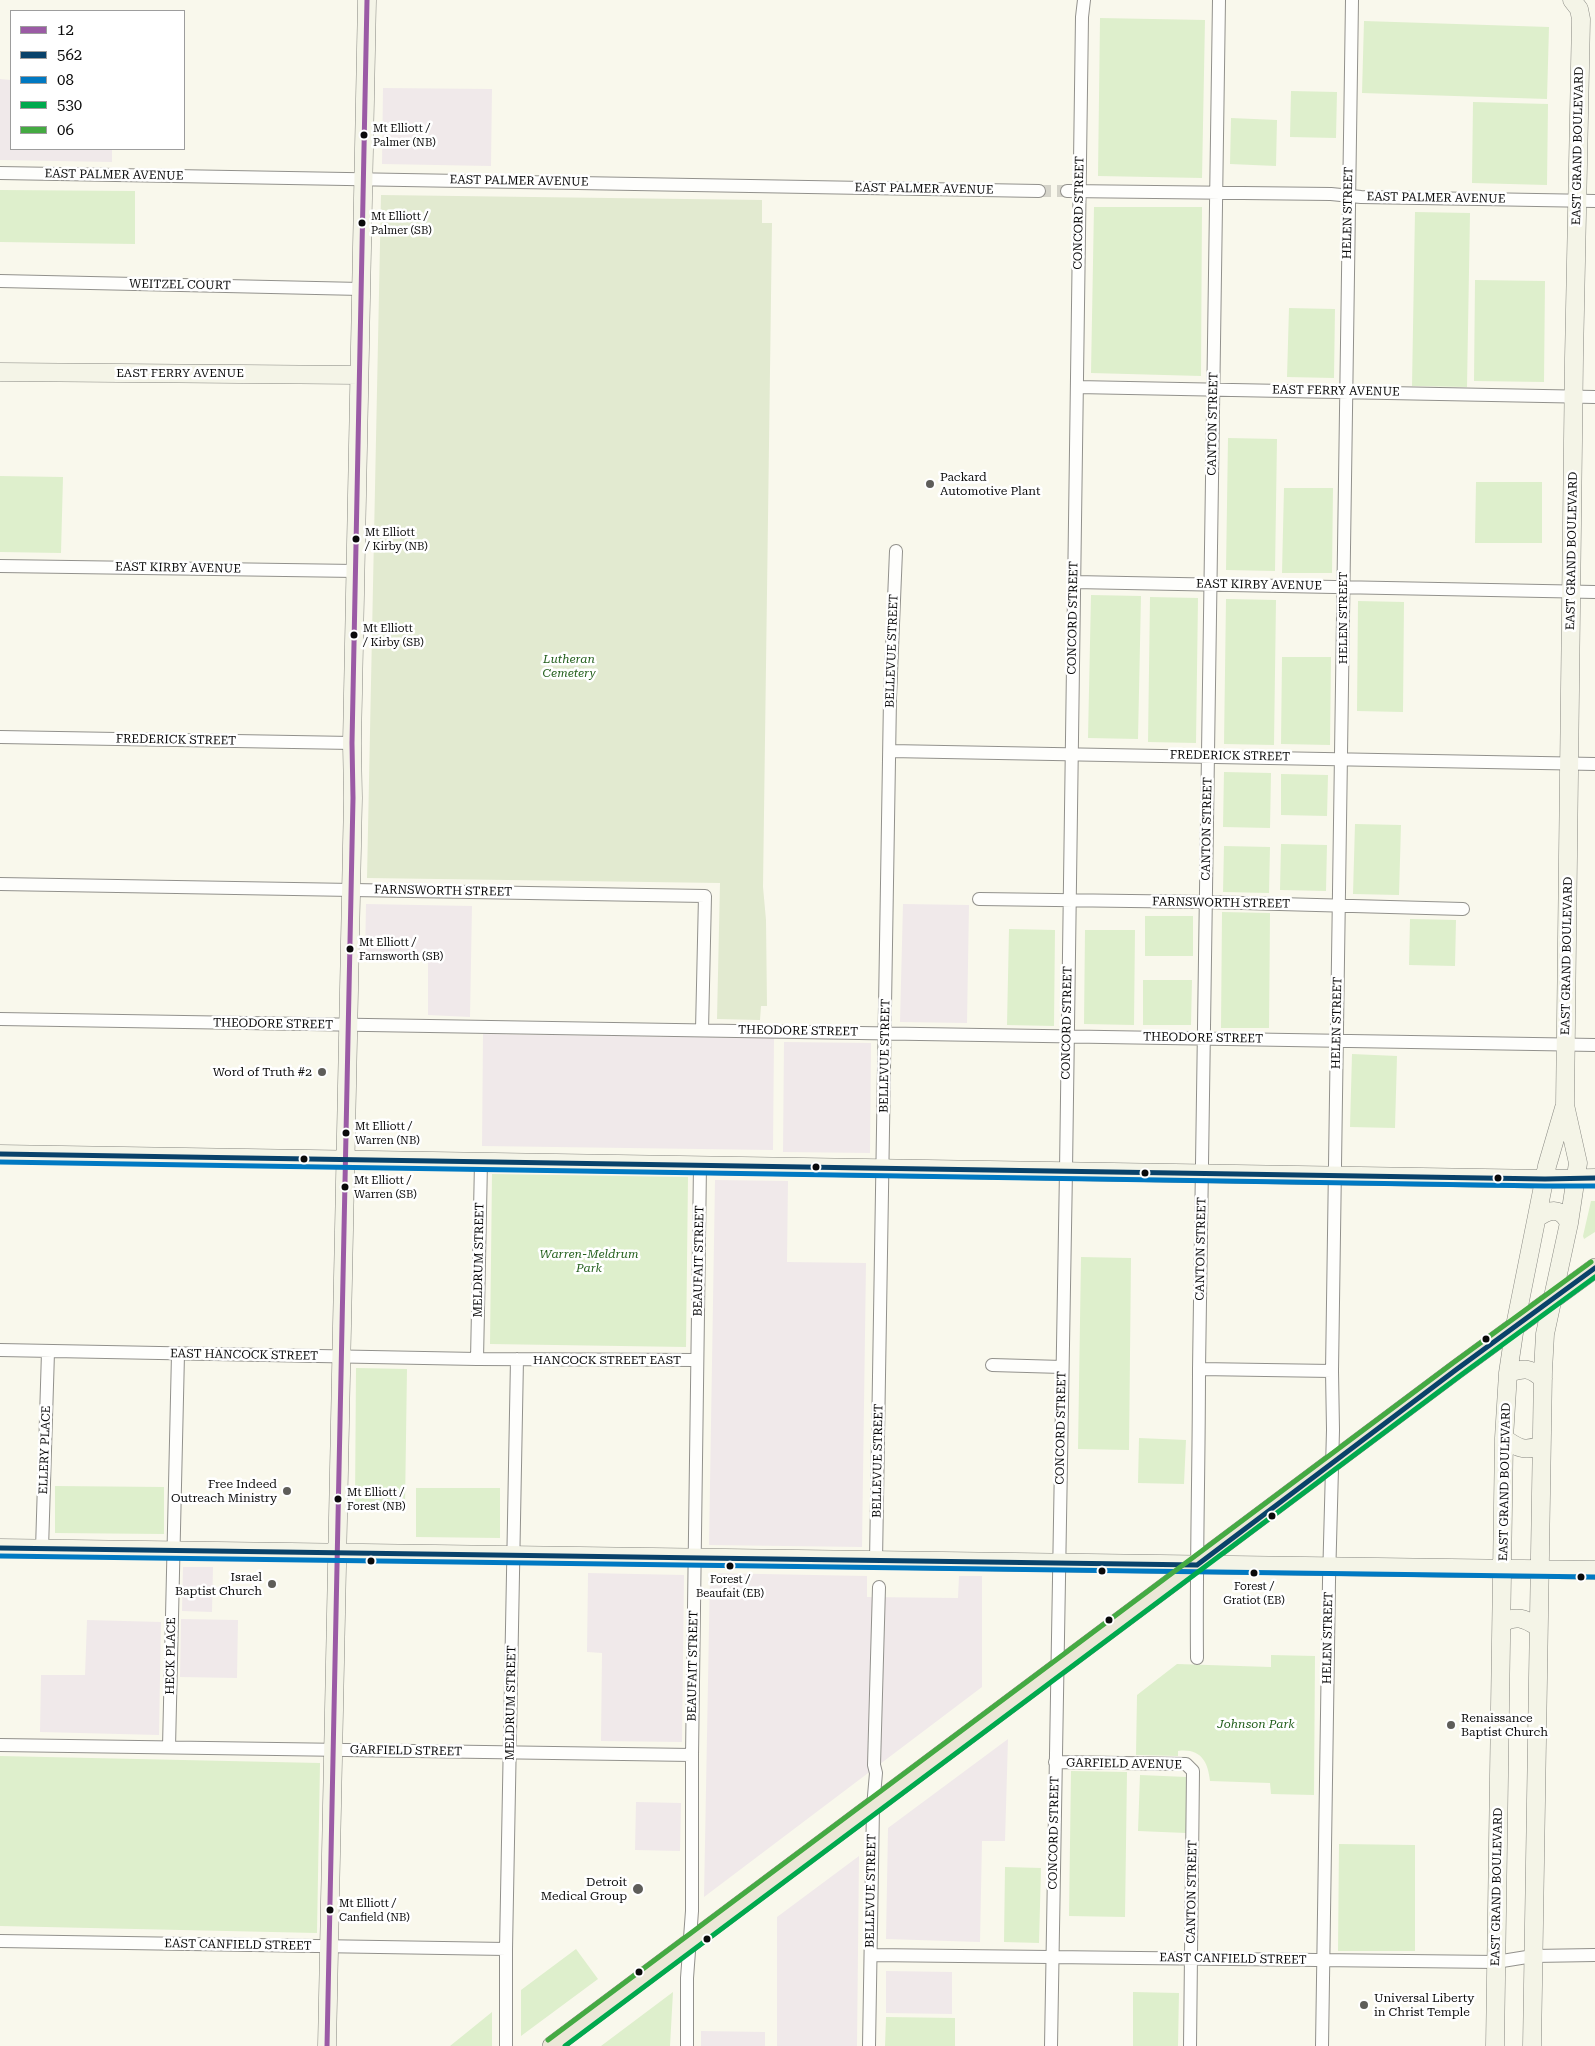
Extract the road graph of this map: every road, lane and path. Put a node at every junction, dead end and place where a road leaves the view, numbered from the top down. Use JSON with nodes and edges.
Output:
{"nodes":[{"id":1,"x":366,"y":0,"type":"edge"},
{"id":2,"x":1084,"y":0,"type":"edge"},
{"id":3,"x":1219,"y":0,"type":"edge"},
{"id":4,"x":1352,"y":0,"type":"edge"},
{"id":5,"x":1575,"y":1,"type":"edge"},
{"id":6,"x":0,"y":173,"type":"edge"},
{"id":7,"x":363,"y":179,"type":"junction"},
{"id":8,"x":1038,"y":191,"type":"tunnel mouth"},
{"id":9,"x":1066,"y":191,"type":"tunnel mouth"},
{"id":10,"x":1080,"y":191,"type":"junction"},
{"id":11,"x":1216,"y":193,"type":"junction"},
{"id":12,"x":1348,"y":196,"type":"junction"},
{"id":13,"x":1577,"y":200,"type":"junction"},
{"id":14,"x":1595,"y":201,"type":"edge"},
{"id":15,"x":0,"y":281,"type":"edge"},
{"id":16,"x":361,"y":289,"type":"junction"},
{"id":17,"x":0,"y":372,"type":"edge"},
{"id":18,"x":359,"y":375,"type":"junction"},
{"id":19,"x":1077,"y":387,"type":"junction"},
{"id":20,"x":1213,"y":389,"type":"junction"},
{"id":21,"x":1346,"y":391,"type":"junction"},
{"id":22,"x":1574,"y":396,"type":"junction"},
{"id":23,"x":1595,"y":397,"type":"edge"},
{"id":24,"x":896,"y":550,"type":"dead end"},
{"id":25,"x":0,"y":566,"type":"edge"},
{"id":26,"x":356,"y":571,"type":"junction"},
{"id":27,"x":1074,"y":582,"type":"junction"},
{"id":28,"x":1212,"y":585,"type":"junction"},
{"id":29,"x":1343,"y":586,"type":"junction"},
{"id":30,"x":1572,"y":592,"type":"junction"},
{"id":31,"x":1595,"y":592,"type":"edge"},
{"id":32,"x":0,"y":737,"type":"edge"},
{"id":33,"x":352,"y":743,"type":"junction"},
{"id":34,"x":890,"y":751,"type":"junction"},
{"id":35,"x":1071,"y":754,"type":"junction"},
{"id":36,"x":1208,"y":756,"type":"junction"},
{"id":37,"x":1342,"y":759,"type":"junction"},
{"id":38,"x":1569,"y":764,"type":"junction"},
{"id":39,"x":1595,"y":764,"type":"edge"},
{"id":40,"x":0,"y":884,"type":"edge"},
{"id":41,"x":350,"y":890,"type":"junction"},
{"id":42,"x":980,"y":899,"type":"dead end"},
{"id":43,"x":1069,"y":901,"type":"junction"},
{"id":44,"x":1206,"y":902,"type":"junction"},
{"id":45,"x":1338,"y":906,"type":"junction"},
{"id":46,"x":1463,"y":909,"type":"dead end"},
{"id":47,"x":0,"y":1019,"type":"edge"},
{"id":48,"x":347,"y":1025,"type":"junction"},
{"id":49,"x":702,"y":1030,"type":"junction"},
{"id":50,"x":885,"y":1033,"type":"junction"},
{"id":51,"x":1067,"y":1036,"type":"junction"},
{"id":52,"x":1204,"y":1038,"type":"junction"},
{"id":53,"x":1337,"y":1041,"type":"junction"},
{"id":54,"x":1566,"y":1045,"type":"junction"},
{"id":55,"x":1595,"y":1045,"type":"edge"},
{"id":56,"x":1565,"y":1105,"type":"junction"},
{"id":57,"x":0,"y":1154,"type":"edge"},
{"id":58,"x":345,"y":1160,"type":"junction"},
{"id":59,"x":481,"y":1162,"type":"junction"},
{"id":60,"x":700,"y":1165,"type":"junction"},
{"id":61,"x":883,"y":1168,"type":"junction"},
{"id":62,"x":1066,"y":1170,"type":"junction"},
{"id":63,"x":1202,"y":1173,"type":"junction"},
{"id":64,"x":1335,"y":1175,"type":"junction"},
{"id":65,"x":1576,"y":1178,"type":"junction"},
{"id":66,"x":1595,"y":1178,"type":"edge"},
{"id":67,"x":1545,"y":1179,"type":"junction"},
{"id":68,"x":1537,"y":1218,"type":"junction"},
{"id":69,"x":1569,"y":1223,"type":"junction"},
{"id":70,"x":1595,"y":1268,"type":"edge"},
{"id":71,"x":1553,"y":1298,"type":"junction"},
{"id":72,"x":1515,"y":1326,"type":"junction"},
{"id":73,"x":0,"y":1350,"type":"edge"},
{"id":74,"x":48,"y":1352,"type":"junction"},
{"id":75,"x":178,"y":1354,"type":"junction"},
{"id":76,"x":341,"y":1356,"type":"junction"},
{"id":77,"x":477,"y":1359,"type":"junction"},
{"id":78,"x":517,"y":1359,"type":"junction"},
{"id":79,"x":697,"y":1360,"type":"junction"},
{"id":80,"x":992,"y":1365,"type":"dead end"},
{"id":81,"x":1062,"y":1367,"type":"junction"},
{"id":82,"x":1200,"y":1369,"type":"junction"},
{"id":83,"x":1332,"y":1372,"type":"junction"},
{"id":84,"x":1508,"y":1373,"type":"junction"},
{"id":85,"x":1542,"y":1379,"type":"junction"},
{"id":86,"x":1504,"y":1438,"type":"junction"},
{"id":87,"x":1541,"y":1445,"type":"junction"},
{"id":88,"x":1332,"y":1463,"type":"junction"},
{"id":89,"x":0,"y":1548,"type":"edge"},
{"id":90,"x":42,"y":1549,"type":"junction"},
{"id":91,"x":174,"y":1551,"type":"junction"},
{"id":92,"x":337,"y":1553,"type":"junction"},
{"id":93,"x":513,"y":1556,"type":"junction"},
{"id":94,"x":695,"y":1559,"type":"junction"},
{"id":95,"x":876,"y":1561,"type":"junction"},
{"id":96,"x":1058,"y":1563,"type":"junction"},
{"id":97,"x":1197,"y":1565,"type":"junction"},
{"id":98,"x":1329,"y":1566,"type":"junction"},
{"id":99,"x":1502,"y":1569,"type":"junction"},
{"id":100,"x":1539,"y":1569,"type":"junction"},
{"id":101,"x":1595,"y":1570,"type":"edge"},
{"id":102,"x":880,"y":1587,"type":"dead end"},
{"id":103,"x":1502,"y":1623,"type":"junction"},
{"id":104,"x":1538,"y":1627,"type":"junction"},
{"id":105,"x":1197,"y":1658,"type":"dead end"},
{"id":106,"x":1057,"y":1669,"type":"junction"},
{"id":107,"x":0,"y":1745,"type":"edge"},
{"id":108,"x":169,"y":1747,"type":"junction"},
{"id":109,"x":333,"y":1750,"type":"junction"},
{"id":110,"x":510,"y":1753,"type":"junction"},
{"id":111,"x":692,"y":1755,"type":"junction"},
{"id":112,"x":1055,"y":1762,"type":"junction"},
{"id":113,"x":1192,"y":1769,"type":"joint"},
{"id":114,"x":872,"y":1807,"type":"junction"},
{"id":115,"x":0,"y":1941,"type":"edge"},
{"id":116,"x":690,"y":1944,"type":"junction"},
{"id":117,"x":329,"y":1946,"type":"junction"},
{"id":118,"x":506,"y":1949,"type":"junction"},
{"id":119,"x":871,"y":1955,"type":"junction"},
{"id":120,"x":1533,"y":1956,"type":"junction"},
{"id":121,"x":1595,"y":1956,"type":"edge"},
{"id":122,"x":1052,"y":1957,"type":"junction"},
{"id":123,"x":1191,"y":1959,"type":"junction"},
{"id":124,"x":1323,"y":1960,"type":"junction"},
{"id":125,"x":1496,"y":1962,"type":"junction"},
{"id":126,"x":327,"y":2046,"type":"edge"},
{"id":127,"x":506,"y":2046,"type":"edge"},
{"id":128,"x":552,"y":2046,"type":"edge"},
{"id":129,"x":687,"y":2046,"type":"edge"},
{"id":130,"x":869,"y":2046,"type":"edge"},
{"id":131,"x":1051,"y":2046,"type":"edge"},
{"id":132,"x":1190,"y":2046,"type":"edge"},
{"id":133,"x":1322,"y":2046,"type":"edge"},
{"id":134,"x":1495,"y":2046,"type":"edge"},
{"id":135,"x":1532,"y":2046,"type":"edge"}],
"edges":[{"from":1,"to":7,"type":"main road"},
{"from":2,"to":10,"type":"street","name":"CONCORD STREET"},
{"from":3,"to":11,"type":"street","name":"CANTON STREET"},
{"from":4,"to":12,"type":"street","name":"HELEN STREET"},
{"from":5,"to":13,"type":"main road","name":"EAST GRAND BOULEVARD"},
{"from":6,"to":7,"type":"street","name":"EAST PALMER AVENUE"},
{"from":7,"to":8,"type":"street","name":"EAST PALMER AVENUE"},
{"from":7,"to":16,"type":"main road"},
{"from":9,"to":10,"type":"street","name":"EAST PALMER AVENUE"},
{"from":10,"to":11,"type":"street","name":"EAST PALMER AVENUE"},
{"from":10,"to":19,"type":"street","name":"CONCORD STREET"},
{"from":11,"to":12,"type":"street","name":"EAST PALMER AVENUE"},
{"from":11,"to":20,"type":"street","name":"CANTON STREET"},
{"from":12,"to":13,"type":"street","name":"EAST PALMER AVENUE"},
{"from":12,"to":21,"type":"street","name":"HELEN STREET"},
{"from":13,"to":14,"type":"street","name":"EAST PALMER AVENUE"},
{"from":13,"to":22,"type":"main road","name":"EAST GRAND BOULEVARD"},
{"from":15,"to":16,"type":"street","name":"WEITZEL COURT"},
{"from":16,"to":18,"type":"main road"},
{"from":17,"to":18,"type":"main road","name":"EAST FERRY AVENUE"},
{"from":18,"to":26,"type":"main road"},
{"from":19,"to":20,"type":"street","name":"EAST FERRY AVENUE"},
{"from":19,"to":27,"type":"street","name":"CONCORD STREET"},
{"from":20,"to":21,"type":"street","name":"EAST FERRY AVENUE"},
{"from":20,"to":28,"type":"street","name":"CANTON STREET"},
{"from":21,"to":22,"type":"street","name":"EAST FERRY AVENUE"},
{"from":21,"to":29,"type":"street","name":"HELEN STREET"},
{"from":22,"to":23,"type":"street","name":"EAST FERRY AVENUE"},
{"from":22,"to":30,"type":"main road","name":"EAST GRAND BOULEVARD"},
{"from":24,"to":34,"type":"street","name":"BELLEVUE STREET"},
{"from":25,"to":26,"type":"street","name":"EAST KIRBY AVENUE"},
{"from":26,"to":33,"type":"main road"},
{"from":27,"to":28,"type":"street","name":"EAST KIRBY AVENUE"},
{"from":27,"to":35,"type":"street","name":"CONCORD STREET"},
{"from":28,"to":29,"type":"street","name":"EAST KIRBY AVENUE"},
{"from":28,"to":36,"type":"street","name":"CANTON STREET"},
{"from":29,"to":30,"type":"street","name":"EAST KIRBY AVENUE"},
{"from":29,"to":37,"type":"street","name":"HELEN STREET"},
{"from":30,"to":31,"type":"street","name":"EAST KIRBY AVENUE"},
{"from":30,"to":38,"type":"main road","name":"EAST GRAND BOULEVARD"},
{"from":32,"to":33,"type":"street","name":"FREDERICK STREET"},
{"from":33,"to":41,"type":"main road"},
{"from":34,"to":35,"type":"street","name":"FREDERICK STREET"},
{"from":34,"to":50,"type":"street","name":"BELLEVUE STREET"},
{"from":35,"to":36,"type":"street","name":"FREDERICK STREET"},
{"from":35,"to":43,"type":"street","name":"CONCORD STREET"},
{"from":36,"to":37,"type":"street","name":"FREDERICK STREET"},
{"from":36,"to":44,"type":"street","name":"CANTON STREET"},
{"from":37,"to":38,"type":"street","name":"FREDERICK STREET"},
{"from":37,"to":45,"type":"street","name":"HELEN STREET"},
{"from":38,"to":39,"type":"street","name":"FREDERICK STREET"},
{"from":38,"to":54,"type":"main road","name":"EAST GRAND BOULEVARD"},
{"from":40,"to":41,"type":"street","name":"FARNSWORTH STREET"},
{"from":41,"to":48,"type":"main road"},
{"from":41,"to":49,"type":"street","name":"FARNSWORTH STREET"},
{"from":42,"to":43,"type":"street","name":"FARNSWORTH STREET"},
{"from":43,"to":44,"type":"street","name":"FARNSWORTH STREET"},
{"from":43,"to":51,"type":"street","name":"CONCORD STREET"},
{"from":44,"to":45,"type":"street","name":"FARNSWORTH STREET"},
{"from":44,"to":52,"type":"street","name":"CANTON STREET"},
{"from":45,"to":46,"type":"street","name":"FARNSWORTH STREET"},
{"from":45,"to":53,"type":"street","name":"HELEN STREET"},
{"from":47,"to":48,"type":"street","name":"THEODORE STREET"},
{"from":48,"to":49,"type":"street","name":"THEODORE STREET"},
{"from":48,"to":58,"type":"main road"},
{"from":49,"to":50,"type":"street","name":"THEODORE STREET"},
{"from":50,"to":51,"type":"street","name":"THEODORE STREET"},
{"from":50,"to":61,"type":"street","name":"BELLEVUE STREET"},
{"from":51,"to":52,"type":"street","name":"THEODORE STREET"},
{"from":51,"to":62,"type":"street","name":"CONCORD STREET"},
{"from":52,"to":53,"type":"street","name":"THEODORE STREET"},
{"from":52,"to":63,"type":"street","name":"CANTON STREET"},
{"from":53,"to":54,"type":"street","name":"THEODORE STREET"},
{"from":53,"to":64,"type":"street","name":"HELEN STREET"},
{"from":54,"to":55,"type":"street","name":"THEODORE STREET"},
{"from":54,"to":56,"type":"main road","name":"EAST GRAND BOULEVARD"},
{"from":56,"to":65,"type":"main road","name":"EAST GRAND BOULEVARD"},
{"from":56,"to":67,"type":"main road","name":"EAST GRAND BOULEVARD"},
{"from":57,"to":58,"type":"main road"},
{"from":58,"to":59,"type":"main road"},
{"from":58,"to":76,"type":"main road"},
{"from":59,"to":60,"type":"main road"},
{"from":59,"to":77,"type":"street","name":"MELDRUM STREET"},
{"from":60,"to":61,"type":"main road"},
{"from":60,"to":79,"type":"street","name":"BEAUFAIT STREET"},
{"from":61,"to":62,"type":"main road"},
{"from":61,"to":95,"type":"street","name":"BELLEVUE STREET"},
{"from":62,"to":63,"type":"main road"},
{"from":62,"to":81,"type":"street","name":"CONCORD STREET"},
{"from":63,"to":64,"type":"main road"},
{"from":63,"to":82,"type":"street","name":"CANTON STREET"},
{"from":64,"to":67,"type":"main road"},
{"from":64,"to":83,"type":"street","name":"HELEN STREET"},
{"from":65,"to":66,"type":"main road"},
{"from":65,"to":67,"type":"main road"},
{"from":65,"to":69,"type":"main road","name":"EAST GRAND BOULEVARD"},
{"from":67,"to":68,"type":"main road","name":"EAST GRAND BOULEVARD"},
{"from":68,"to":69,"type":"main road"},
{"from":68,"to":72,"type":"main road","name":"EAST GRAND BOULEVARD"},
{"from":69,"to":71,"type":"main road","name":"EAST GRAND BOULEVARD"},
{"from":70,"to":71,"type":"main road"},
{"from":71,"to":72,"type":"main road"},
{"from":71,"to":85,"type":"main road","name":"EAST GRAND BOULEVARD"},
{"from":72,"to":84,"type":"main road","name":"EAST GRAND BOULEVARD"},
{"from":72,"to":88,"type":"main road"},
{"from":73,"to":74,"type":"street","name":"EAST HANCOCK STREET"},
{"from":74,"to":75,"type":"street","name":"EAST HANCOCK STREET"},
{"from":74,"to":90,"type":"street","name":"ELLERY PLACE"},
{"from":75,"to":76,"type":"street","name":"EAST HANCOCK STREET"},
{"from":75,"to":91,"type":"street","name":"HECK PLACE"},
{"from":76,"to":77,"type":"street","name":"EAST HANCOCK STREET"},
{"from":76,"to":92,"type":"main road"},
{"from":77,"to":78,"type":"street","name":"EAST HANCOCK STREET"},
{"from":78,"to":79,"type":"street","name":"HANCOCK STREET EAST"},
{"from":78,"to":93,"type":"street","name":"MELDRUM STREET"},
{"from":79,"to":94,"type":"street","name":"BEAUFAIT STREET"},
{"from":80,"to":81,"type":"street"},
{"from":81,"to":96,"type":"street","name":"CONCORD STREET"},
{"from":82,"to":83,"type":"street"},
{"from":82,"to":97,"type":"street","name":"CANTON STREET"},
{"from":83,"to":88,"type":"street","name":"HELEN STREET"},
{"from":84,"to":85,"type":"main road"},
{"from":84,"to":86,"type":"main road","name":"EAST GRAND BOULEVARD"},
{"from":85,"to":87,"type":"main road","name":"EAST GRAND BOULEVARD"},
{"from":86,"to":87,"type":"main road"},
{"from":86,"to":99,"type":"main road","name":"EAST GRAND BOULEVARD"},
{"from":87,"to":100,"type":"main road","name":"EAST GRAND BOULEVARD"},
{"from":88,"to":97,"type":"main road"},
{"from":88,"to":98,"type":"street","name":"HELEN STREET"},
{"from":89,"to":90,"type":"main road"},
{"from":90,"to":91,"type":"main road"},
{"from":91,"to":92,"type":"main road"},
{"from":91,"to":108,"type":"street","name":"HECK PLACE"},
{"from":92,"to":93,"type":"main road"},
{"from":92,"to":109,"type":"main road"},
{"from":93,"to":94,"type":"main road"},
{"from":93,"to":110,"type":"street","name":"MELDRUM STREET"},
{"from":94,"to":95,"type":"main road"},
{"from":94,"to":111,"type":"street","name":"BEAUFAIT STREET"},
{"from":95,"to":96,"type":"main road"},
{"from":96,"to":97,"type":"main road"},
{"from":96,"to":106,"type":"street","name":"CONCORD STREET"},
{"from":97,"to":98,"type":"main road"},
{"from":97,"to":105,"type":"street","name":"CANTON STREET"},
{"from":97,"to":106,"type":"main road"},
{"from":98,"to":99,"type":"main road"},
{"from":98,"to":124,"type":"street","name":"HELEN STREET"},
{"from":99,"to":100,"type":"main road"},
{"from":99,"to":103,"type":"main road","name":"EAST GRAND BOULEVARD"},
{"from":100,"to":101,"type":"main road"},
{"from":100,"to":104,"type":"main road","name":"EAST GRAND BOULEVARD"},
{"from":102,"to":114,"type":"street","name":"BELLEVUE STREET"},
{"from":103,"to":104,"type":"main road"},
{"from":103,"to":125,"type":"main road","name":"EAST GRAND BOULEVARD"},
{"from":104,"to":120,"type":"main road","name":"EAST GRAND BOULEVARD"},
{"from":106,"to":112,"type":"street","name":"CONCORD STREET"},
{"from":106,"to":114,"type":"main road"},
{"from":107,"to":108,"type":"street","name":"GARFIELD STREET"},
{"from":108,"to":109,"type":"street","name":"GARFIELD STREET"},
{"from":109,"to":110,"type":"street","name":"GARFIELD STREET"},
{"from":109,"to":117,"type":"main road"},
{"from":110,"to":111,"type":"street","name":"GARFIELD STREET"},
{"from":110,"to":118,"type":"street","name":"MELDRUM STREET"},
{"from":111,"to":116,"type":"street","name":"BEAUFAIT STREET"},
{"from":112,"to":113,"type":"street","name":"GARFIELD AVENUE"},
{"from":112,"to":122,"type":"street","name":"CONCORD STREET"},
{"from":113,"to":123,"type":"street","name":"CANTON STREET"},
{"from":114,"to":116,"type":"main road"},
{"from":114,"to":119,"type":"street","name":"BELLEVUE STREET"},
{"from":115,"to":117,"type":"street","name":"EAST CANFIELD STREET"},
{"from":116,"to":128,"type":"main road"},
{"from":116,"to":129,"type":"street","name":"BEAUFAIT STREET"},
{"from":117,"to":118,"type":"street","name":"EAST CANFIELD STREET"},
{"from":117,"to":126,"type":"main road"},
{"from":118,"to":127,"type":"street","name":"MELDRUM STREET"},
{"from":119,"to":122,"type":"street","name":"EAST CANFIELD STREET"},
{"from":119,"to":130,"type":"street","name":"BELLEVUE STREET"},
{"from":120,"to":121,"type":"street","name":"EAST CANFIELD STREET"},
{"from":120,"to":125,"type":"street","name":"EAST CANFIELD STREET"},
{"from":120,"to":135,"type":"main road","name":"EAST GRAND BOULEVARD"},
{"from":122,"to":123,"type":"street","name":"EAST CANFIELD STREET"},
{"from":122,"to":131,"type":"street","name":"CONCORD STREET"},
{"from":123,"to":124,"type":"street","name":"EAST CANFIELD STREET"},
{"from":123,"to":132,"type":"street","name":"CANTON STREET"},
{"from":124,"to":125,"type":"street","name":"EAST CANFIELD STREET"},
{"from":124,"to":133,"type":"street","name":"HELEN STREET"},
{"from":125,"to":134,"type":"main road","name":"EAST GRAND BOULEVARD"}]}
